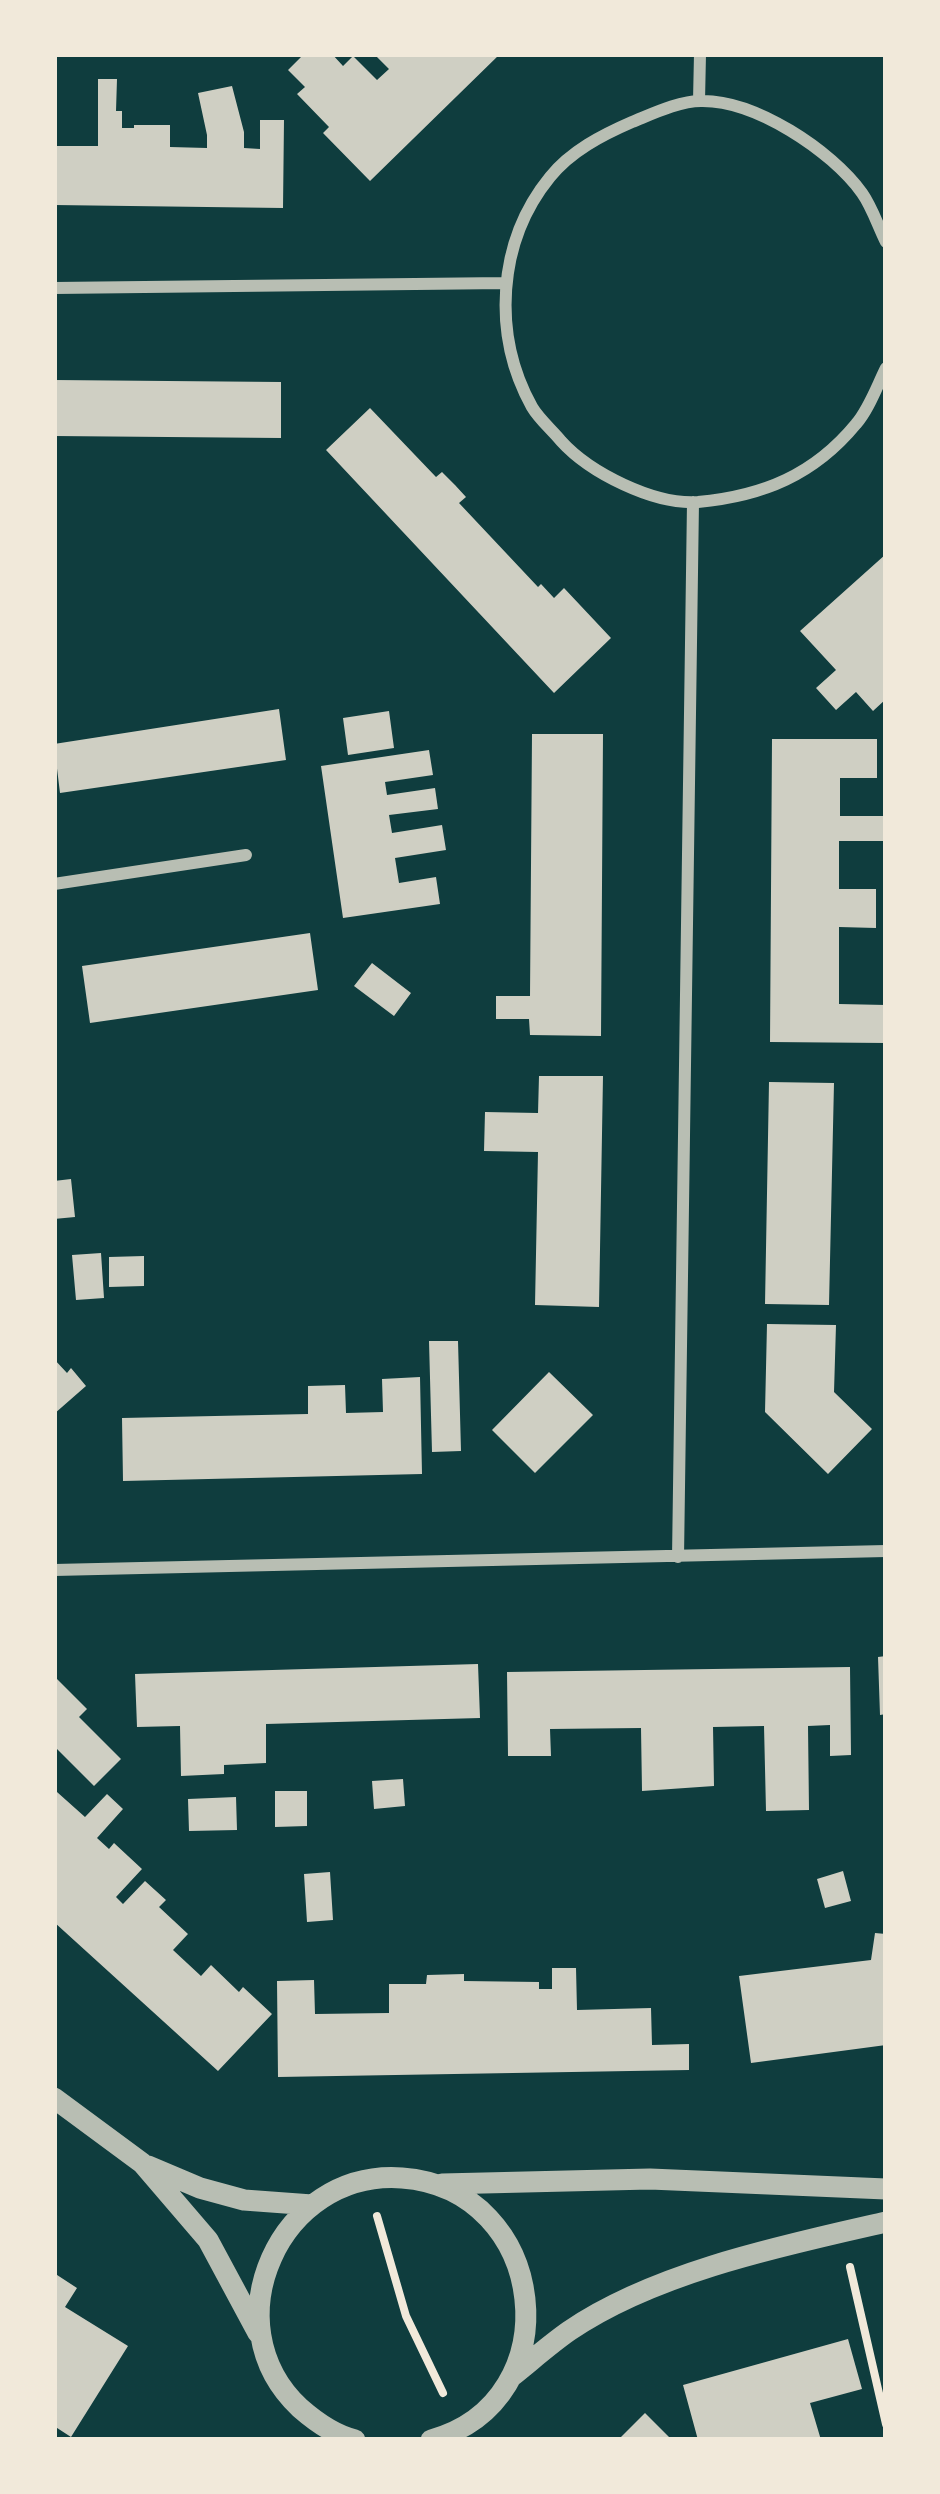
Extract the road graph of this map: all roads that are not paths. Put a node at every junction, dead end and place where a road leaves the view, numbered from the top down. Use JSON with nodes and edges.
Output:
{"nodes":[{"id":1,"x":700,"y":54,"type":"edge"},
{"id":2,"x":699,"y":101,"type":"junction"},
{"id":3,"x":886,"y":242,"type":"edge"},
{"id":4,"x":505,"y":283,"type":"junction"},
{"id":5,"x":54,"y":288,"type":"edge"},
{"id":6,"x":886,"y":368,"type":"edge"},
{"id":7,"x":693,"y":502,"type":"junction"},
{"id":8,"x":246,"y":854,"type":"dead end"},
{"id":9,"x":54,"y":884,"type":"edge"},
{"id":10,"x":886,"y":1551,"type":"edge"},
{"id":11,"x":678,"y":1557,"type":"junction"},
{"id":12,"x":54,"y":1570,"type":"edge"},
{"id":13,"x":54,"y":2098,"type":"edge"},
{"id":14,"x":142,"y":2164,"type":"junction"},
{"id":15,"x":435,"y":2184,"type":"junction"},
{"id":16,"x":886,"y":2189,"type":"edge"},
{"id":17,"x":312,"y":2205,"type":"junction"},
{"id":18,"x":886,"y":2222,"type":"edge"},
{"id":19,"x":261,"y":2339,"type":"junction"},
{"id":20,"x":510,"y":2378,"type":"junction"},
{"id":21,"x":314,"y":2430,"type":"edge"},
{"id":22,"x":446,"y":2436,"type":"edge"},
{"id":23,"x":355,"y":2440,"type":"edge"}],
"edges":[{"from":1,"to":2,"type":"street"},
{"from":2,"to":3,"type":"street"},
{"from":2,"to":4,"type":"street"},
{"from":4,"to":5,"type":"street"},
{"from":4,"to":7,"type":"street"},
{"from":6,"to":7,"type":"street"},
{"from":7,"to":11,"type":"street"},
{"from":8,"to":9,"type":"street"},
{"from":10,"to":11,"type":"street"},
{"from":11,"to":12,"type":"street"},
{"from":13,"to":14,"type":"street"},
{"from":14,"to":17,"type":"street"},
{"from":14,"to":19,"type":"street"},
{"from":15,"to":16,"type":"street"},
{"from":15,"to":17,"type":"street"},
{"from":15,"to":20,"type":"street"},
{"from":17,"to":19,"type":"street"},
{"from":18,"to":20,"type":"street"},
{"from":19,"to":21,"type":"street"},
{"from":20,"to":22,"type":"street"},
{"from":21,"to":23,"type":"street"}]}
